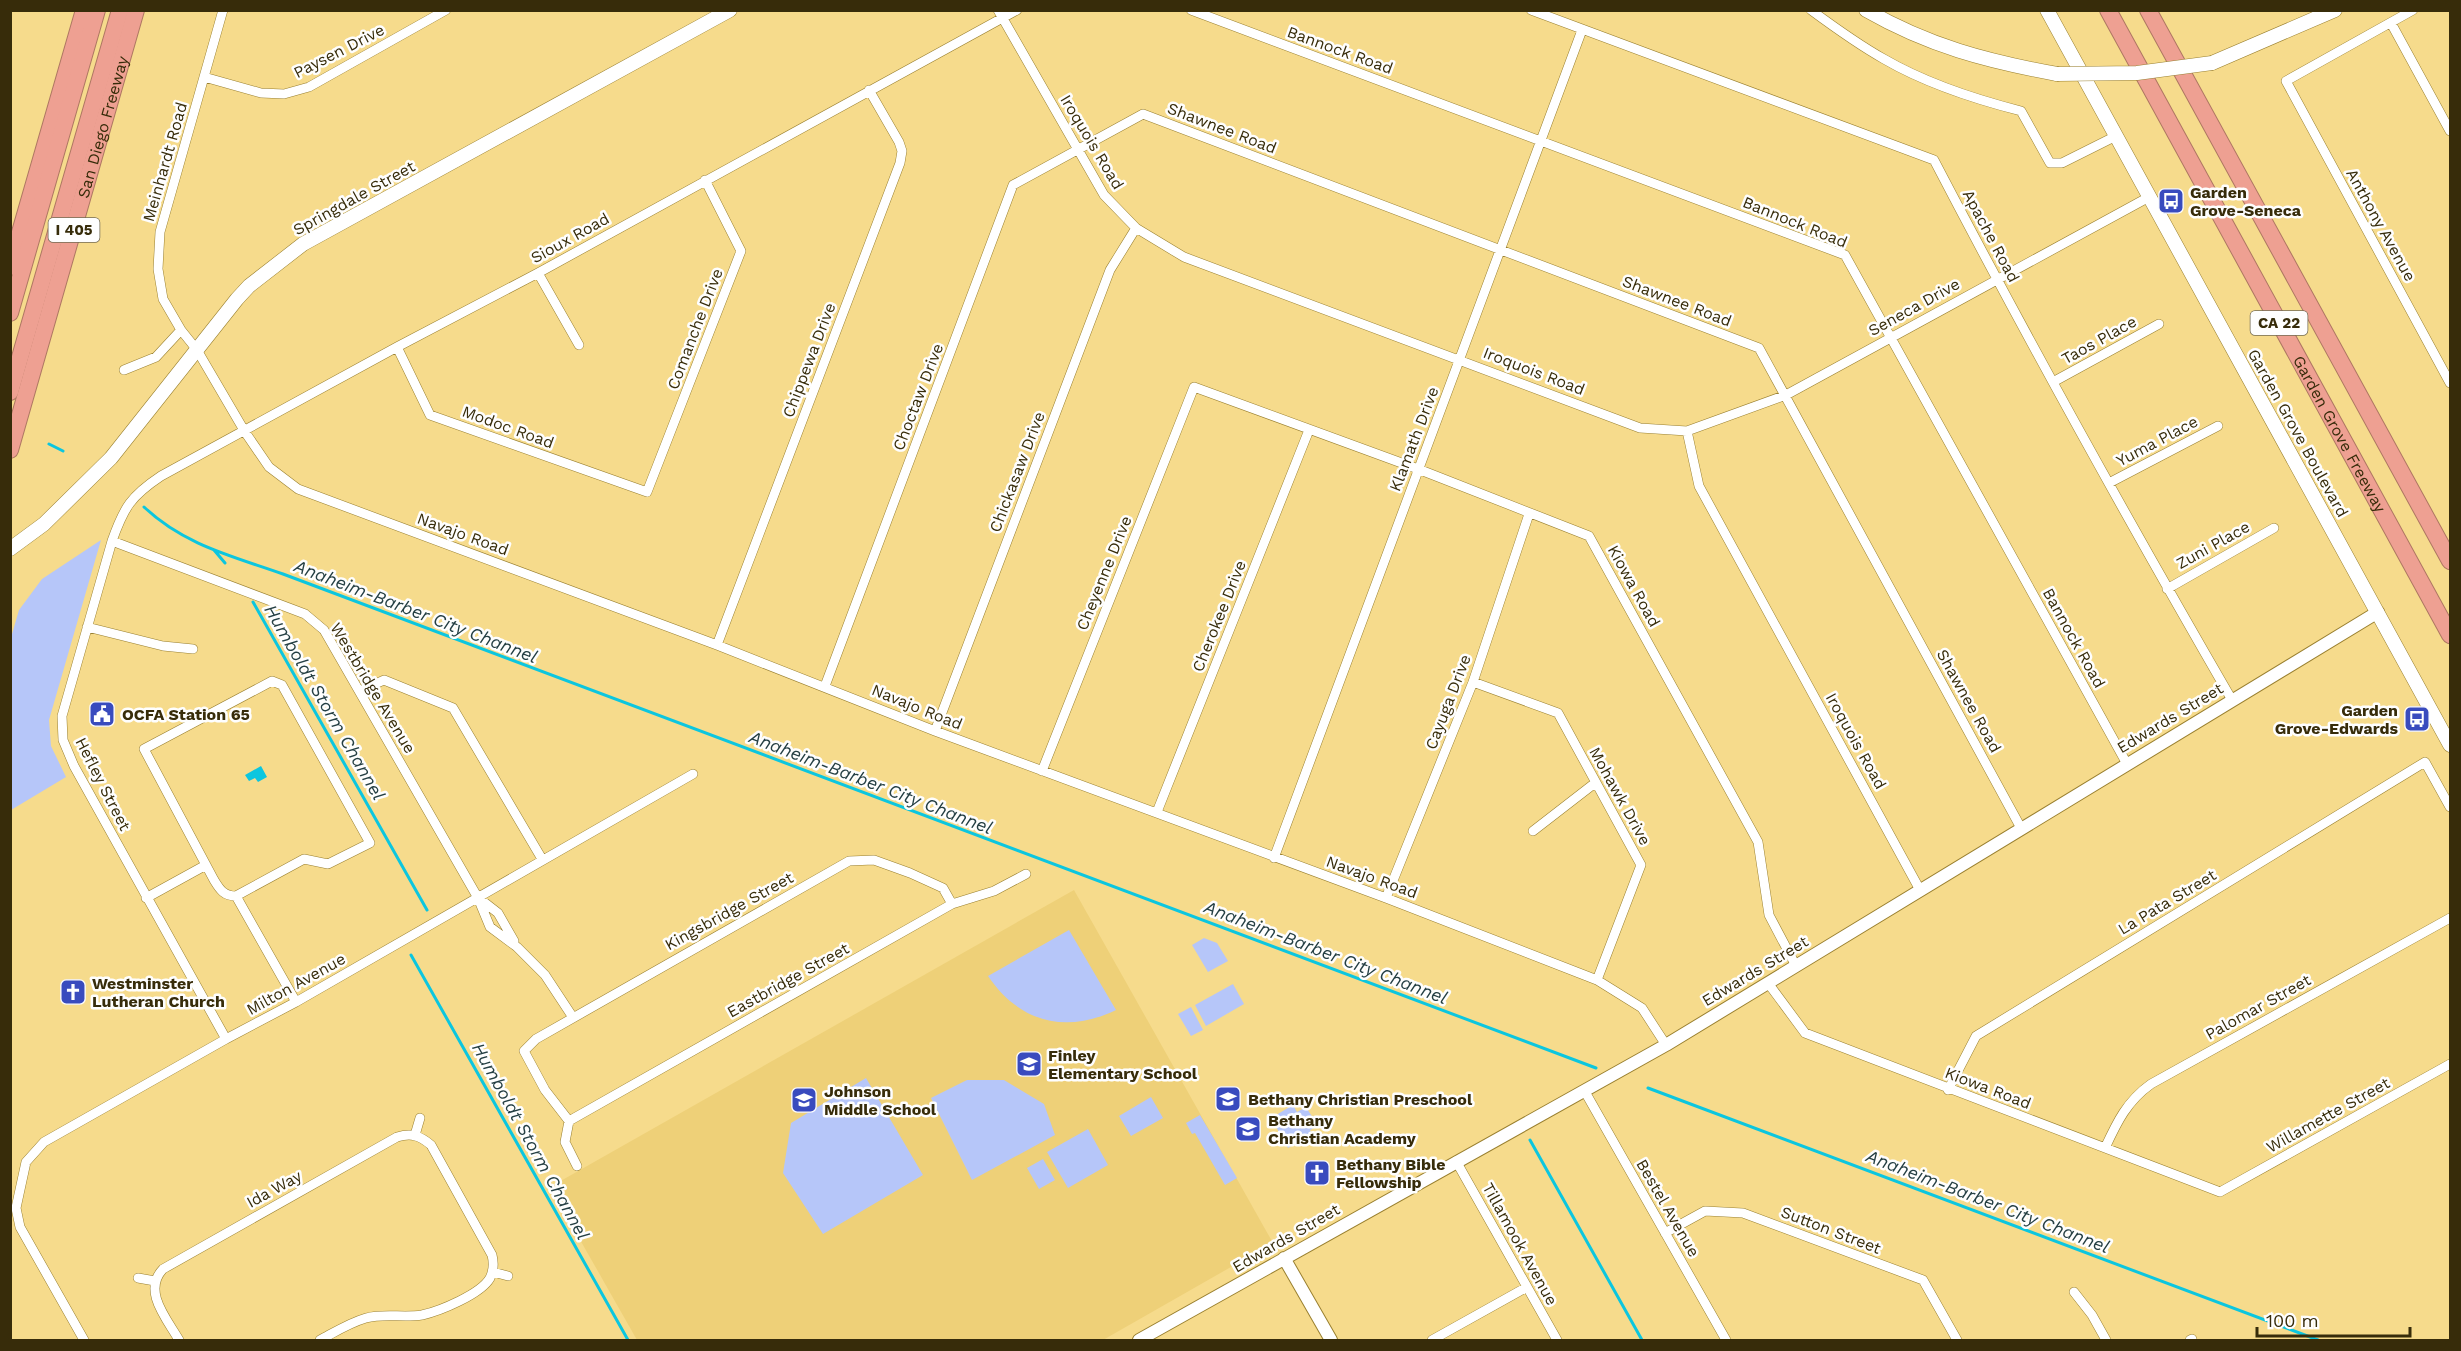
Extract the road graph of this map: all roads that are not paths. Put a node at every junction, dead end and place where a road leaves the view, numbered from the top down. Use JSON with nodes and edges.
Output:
{"nodes":[{"id":1,"x":84,"y":10,"type":"edge"},
{"id":2,"x":97,"y":10,"type":"edge"},
{"id":3,"x":120,"y":10,"type":"edge"},
{"id":4,"x":136,"y":10,"type":"edge"},
{"id":5,"x":223,"y":10,"type":"edge"},
{"id":6,"x":446,"y":10,"type":"edge"},
{"id":7,"x":730,"y":10,"type":"edge"},
{"id":8,"x":1017,"y":10,"type":"edge"},
{"id":9,"x":1191,"y":10,"type":"edge"},
{"id":10,"x":1531,"y":10,"type":"edge"},
{"id":11,"x":1811,"y":10,"type":"edge"},
{"id":12,"x":1866,"y":10,"type":"edge"},
{"id":13,"x":2047,"y":10,"type":"edge"},
{"id":14,"x":2108,"y":10,"type":"edge"},
{"id":15,"x":2148,"y":10,"type":"edge"},
{"id":16,"x":2335,"y":10,"type":"edge"},
{"id":17,"x":2413,"y":10,"type":"edge"},
{"id":18,"x":1001,"y":15,"type":"edge"},
{"id":19,"x":2391,"y":23,"type":"junction"},
{"id":20,"x":1582,"y":30,"type":"junction"},
{"id":21,"x":204,"y":78,"type":"junction"},
{"id":22,"x":870,"y":90,"type":"junction"},
{"id":23,"x":2451,"y":131,"type":"edge"},
{"id":24,"x":2116,"y":136,"type":"junction"},
{"id":25,"x":1542,"y":141,"type":"junction"},
{"id":26,"x":1077,"y":151,"type":"junction"},
{"id":27,"x":705,"y":180,"type":"junction"},
{"id":28,"x":32,"y":194,"type":"junction"},
{"id":29,"x":2149,"y":197,"type":"junction"},
{"id":30,"x":10,"y":221,"type":"edge"},
{"id":31,"x":1136,"y":228,"type":"junction"},
{"id":32,"x":1500,"y":249,"type":"junction"},
{"id":33,"x":10,"y":267,"type":"edge"},
{"id":34,"x":538,"y":273,"type":"junction"},
{"id":35,"x":1996,"y":279,"type":"junction"},
{"id":36,"x":10,"y":313,"type":"edge"},
{"id":37,"x":2159,"y":324,"type":"dead end"},
{"id":38,"x":181,"y":330,"type":"junction"},
{"id":39,"x":1890,"y":338,"type":"junction"},
{"id":40,"x":579,"y":345,"type":"dead end"},
{"id":41,"x":397,"y":347,"type":"junction"},
{"id":42,"x":197,"y":350,"type":"junction"},
{"id":43,"x":1461,"y":359,"type":"junction"},
{"id":44,"x":124,"y":370,"type":"dead end"},
{"id":45,"x":2053,"y":382,"type":"junction"},
{"id":46,"x":2451,"y":383,"type":"edge"},
{"id":47,"x":1194,"y":387,"type":"joint"},
{"id":48,"x":10,"y":392,"type":"edge"},
{"id":49,"x":1786,"y":395,"type":"junction"},
{"id":50,"x":2218,"y":426,"type":"dead end"},
{"id":51,"x":1309,"y":430,"type":"junction"},
{"id":52,"x":1687,"y":431,"type":"junction"},
{"id":53,"x":245,"y":432,"type":"junction"},
{"id":54,"x":10,"y":450,"type":"edge"},
{"id":55,"x":1418,"y":469,"type":"junction"},
{"id":56,"x":2109,"y":483,"type":"junction"},
{"id":57,"x":138,"y":492,"type":"joint"},
{"id":58,"x":647,"y":492,"type":"joint"},
{"id":59,"x":1529,"y":514,"type":"junction"},
{"id":60,"x":2274,"y":528,"type":"dead end"},
{"id":61,"x":112,"y":540,"type":"junction"},
{"id":62,"x":10,"y":549,"type":"edge"},
{"id":63,"x":2451,"y":561,"type":"edge"},
{"id":64,"x":2167,"y":589,"type":"junction"},
{"id":65,"x":2378,"y":612,"type":"junction"},
{"id":66,"x":87,"y":627,"type":"junction"},
{"id":67,"x":2451,"y":635,"type":"edge"},
{"id":68,"x":717,"y":645,"type":"junction"},
{"id":69,"x":194,"y":649,"type":"dead end"},
{"id":70,"x":1473,"y":682,"type":"junction"},
{"id":71,"x":825,"y":687,"type":"junction"},
{"id":72,"x":360,"y":691,"type":"junction"},
{"id":73,"x":2232,"y":700,"type":"junction"},
{"id":74,"x":935,"y":731,"type":"junction"},
{"id":75,"x":2451,"y":745,"type":"edge"},
{"id":76,"x":2127,"y":764,"type":"junction"},
{"id":77,"x":1042,"y":771,"type":"junction"},
{"id":78,"x":693,"y":774,"type":"dead end"},
{"id":79,"x":1595,"y":783,"type":"junction"},
{"id":80,"x":2451,"y":807,"type":"edge"},
{"id":81,"x":1157,"y":812,"type":"junction"},
{"id":82,"x":2021,"y":828,"type":"junction"},
{"id":83,"x":1533,"y":831,"type":"dead end"},
{"id":84,"x":1274,"y":858,"type":"junction"},
{"id":85,"x":542,"y":859,"type":"junction"},
{"id":86,"x":206,"y":865,"type":"junction"},
{"id":87,"x":1026,"y":874,"type":"dead end"},
{"id":88,"x":1920,"y":890,"type":"junction"},
{"id":89,"x":236,"y":896,"type":"junction"},
{"id":90,"x":146,"y":898,"type":"junction"},
{"id":91,"x":478,"y":898,"type":"junction"},
{"id":92,"x":1386,"y":898,"type":"junction"},
{"id":93,"x":952,"y":904,"type":"junction"},
{"id":94,"x":2451,"y":918,"type":"edge"},
{"id":95,"x":1796,"y":966,"type":"junction"},
{"id":96,"x":1597,"y":980,"type":"junction"},
{"id":97,"x":1768,"y":983,"type":"junction"},
{"id":98,"x":296,"y":1002,"type":"junction"},
{"id":99,"x":572,"y":1016,"type":"junction"},
{"id":100,"x":226,"y":1039,"type":"junction"},
{"id":101,"x":1666,"y":1045,"type":"junction"},
{"id":102,"x":2451,"y":1064,"type":"edge"},
{"id":103,"x":1584,"y":1090,"type":"junction"},
{"id":104,"x":1948,"y":1090,"type":"junction"},
{"id":105,"x":420,"y":1118,"type":"dead end"},
{"id":106,"x":569,"y":1121,"type":"junction"},
{"id":107,"x":415,"y":1135,"type":"junction"},
{"id":108,"x":2105,"y":1148,"type":"junction"},
{"id":109,"x":1456,"y":1161,"type":"junction"},
{"id":110,"x":577,"y":1166,"type":"dead end"},
{"id":111,"x":2220,"y":1192,"type":"joint"},
{"id":112,"x":1665,"y":1233,"type":"junction"},
{"id":113,"x":1284,"y":1258,"type":"junction"},
{"id":114,"x":493,"y":1272,"type":"junction"},
{"id":115,"x":508,"y":1276,"type":"dead end"},
{"id":116,"x":138,"y":1278,"type":"dead end"},
{"id":117,"x":155,"y":1281,"type":"junction"},
{"id":118,"x":1527,"y":1287,"type":"junction"},
{"id":119,"x":2073,"y":1292,"type":"dead end"},
{"id":120,"x":84,"y":1341,"type":"edge"},
{"id":121,"x":179,"y":1341,"type":"edge"},
{"id":122,"x":320,"y":1341,"type":"edge"},
{"id":123,"x":1139,"y":1341,"type":"edge"},
{"id":124,"x":1331,"y":1341,"type":"edge"},
{"id":125,"x":1432,"y":1341,"type":"edge"},
{"id":126,"x":1557,"y":1341,"type":"edge"},
{"id":127,"x":1726,"y":1341,"type":"edge"},
{"id":128,"x":1957,"y":1341,"type":"edge"},
{"id":129,"x":2106,"y":1341,"type":"edge"}],
"edges":[{"from":1,"to":28,"type":"highway","number":"I 405"},
{"from":2,"to":36,"type":"highway"},
{"from":3,"to":48,"type":"highway"},
{"from":4,"to":54,"type":"highway","name":"San Diego Freeway","number":"I 405"},
{"from":5,"to":21,"type":"street","name":"Meinhardt Road"},
{"from":6,"to":21,"type":"street","name":"Paysen Drive"},
{"from":7,"to":42,"type":"main road","name":"Springdale Street"},
{"from":8,"to":18,"type":"street","name":"Sioux Road"},
{"from":9,"to":25,"type":"street","name":"Bannock Road"},
{"from":10,"to":20,"type":"street","name":"Apache Road"},
{"from":11,"to":24,"type":"street"},
{"from":12,"to":16,"type":"main road","bridge":true},
{"from":13,"to":24,"type":"main road","name":"Garden Grove Boulevard"},
{"from":14,"to":67,"type":"highway","name":"Garden Grove Freeway","number":"CA 22"},
{"from":15,"to":63,"type":"highway","number":"CA 22"},
{"from":17,"to":19,"type":"street"},
{"from":18,"to":22,"type":"street","name":"Sioux Road"},
{"from":18,"to":26,"type":"street","name":"Iroquois Road"},
{"from":19,"to":23,"type":"street"},
{"from":19,"to":46,"type":"street","name":"Anthony Avenue"},
{"from":20,"to":25,"type":"street","name":"Klamath Drive"},
{"from":20,"to":35,"type":"street","name":"Apache Road"},
{"from":21,"to":38,"type":"street","name":"Meinhardt Road"},
{"from":22,"to":27,"type":"street","name":"Sioux Road"},
{"from":22,"to":68,"type":"street","name":"Chippewa Drive"},
{"from":24,"to":29,"type":"main road","name":"Garden Grove Boulevard"},
{"from":25,"to":32,"type":"street","name":"Klamath Drive"},
{"from":25,"to":39,"type":"street","name":"Bannock Road"},
{"from":26,"to":31,"type":"street","name":"Iroquois Road"},
{"from":26,"to":32,"type":"street","name":"Shawnee Road"},
{"from":26,"to":71,"type":"street","name":"Choctaw Drive"},
{"from":27,"to":34,"type":"street","name":"Sioux Road"},
{"from":27,"to":58,"type":"street","name":"Comanche Drive"},
{"from":28,"to":30,"type":"highway"},
{"from":28,"to":33,"type":"highway","number":"I 405"},
{"from":29,"to":35,"type":"street","name":"Seneca Drive"},
{"from":29,"to":65,"type":"main road","name":"Garden Grove Boulevard"},
{"from":31,"to":43,"type":"street","name":"Iroquois Road"},
{"from":31,"to":74,"type":"street","name":"Chickasaw Drive"},
{"from":32,"to":43,"type":"street","name":"Klamath Drive"},
{"from":32,"to":49,"type":"street","name":"Shawnee Road"},
{"from":34,"to":40,"type":"street"},
{"from":34,"to":41,"type":"street","name":"Sioux Road"},
{"from":35,"to":39,"type":"street","name":"Seneca Drive"},
{"from":35,"to":45,"type":"street","name":"Apache Road"},
{"from":37,"to":45,"type":"street","name":"Taos Place"},
{"from":38,"to":42,"type":"street","name":"Meinhardt Road"},
{"from":38,"to":44,"type":"street"},
{"from":39,"to":49,"type":"street","name":"Seneca Drive"},
{"from":39,"to":76,"type":"street","name":"Bannock Road"},
{"from":41,"to":53,"type":"street","name":"Sioux Road"},
{"from":41,"to":58,"type":"street","name":"Modoc Road"},
{"from":42,"to":53,"type":"street","name":"Navajo Road"},
{"from":42,"to":62,"type":"main road","name":"Springdale Street"},
{"from":43,"to":52,"type":"street","name":"Iroquois Road"},
{"from":43,"to":55,"type":"street","name":"Klamath Drive"},
{"from":45,"to":56,"type":"street","name":"Apache Road"},
{"from":47,"to":51,"type":"street","name":"Kiowa Road"},
{"from":47,"to":77,"type":"street","name":"Cheyenne Drive"},
{"from":49,"to":52,"type":"street","name":"Seneca Drive"},
{"from":49,"to":82,"type":"street","name":"Shawnee Road"},
{"from":50,"to":56,"type":"street","name":"Yuma Place"},
{"from":51,"to":55,"type":"street","name":"Kiowa Road"},
{"from":51,"to":81,"type":"street","name":"Cherokee Drive"},
{"from":52,"to":88,"type":"street","name":"Iroquois Road"},
{"from":53,"to":57,"type":"street","name":"Sioux Road"},
{"from":53,"to":68,"type":"street","name":"Navajo Road"},
{"from":55,"to":59,"type":"street","name":"Kiowa Road"},
{"from":55,"to":84,"type":"street","name":"Klamath Drive"},
{"from":56,"to":64,"type":"street","name":"Apache Road"},
{"from":57,"to":61,"type":"street","name":"Hefley Street"},
{"from":59,"to":70,"type":"street","name":"Cayuga Drive"},
{"from":59,"to":95,"type":"street","name":"Kiowa Road"},
{"from":60,"to":64,"type":"street","name":"Zuni Place"},
{"from":61,"to":66,"type":"street","name":"Hefley Street"},
{"from":61,"to":72,"type":"street","name":"Westbridge Avenue"},
{"from":64,"to":73,"type":"street","name":"Apache Road"},
{"from":65,"to":73,"type":"street","name":"Edwards Street"},
{"from":65,"to":75,"type":"main road","name":"Garden Grove Boulevard"},
{"from":66,"to":69,"type":"street"},
{"from":66,"to":90,"type":"street","name":"Hefley Street"},
{"from":68,"to":71,"type":"street","name":"Navajo Road"},
{"from":70,"to":79,"type":"street","name":"Mohawk Drive"},
{"from":70,"to":92,"type":"street","name":"Cayuga Drive"},
{"from":71,"to":74,"type":"street","name":"Navajo Road"},
{"from":72,"to":85,"type":"street"},
{"from":72,"to":91,"type":"street","name":"Westbridge Avenue"},
{"from":73,"to":76,"type":"street","name":"Edwards Street"},
{"from":74,"to":77,"type":"street","name":"Navajo Road"},
{"from":76,"to":82,"type":"street","name":"Edwards Street"},
{"from":77,"to":81,"type":"street","name":"Navajo Road"},
{"from":78,"to":85,"type":"street","name":"Milton Avenue"},
{"from":79,"to":83,"type":"street"},
{"from":79,"to":96,"type":"street","name":"Mohawk Drive"},
{"from":80,"to":104,"type":"street","name":"La Pata Street"},
{"from":81,"to":84,"type":"street","name":"Navajo Road"},
{"from":82,"to":88,"type":"street","name":"Edwards Street"},
{"from":84,"to":92,"type":"street","name":"Navajo Road"},
{"from":85,"to":91,"type":"street","name":"Milton Avenue"},
{"from":86,"to":89,"type":"street"},
{"from":86,"to":89,"type":"street"},
{"from":86,"to":90,"type":"street"},
{"from":87,"to":93,"type":"street","name":"Eastbridge Street"},
{"from":88,"to":95,"type":"street","name":"Edwards Street"},
{"from":89,"to":98,"type":"street"},
{"from":90,"to":100,"type":"street","name":"Hefley Street"},
{"from":91,"to":98,"type":"street","name":"Milton Avenue"},
{"from":91,"to":99,"type":"street","name":"Westbridge Avenue"},
{"from":92,"to":96,"type":"street","name":"Navajo Road"},
{"from":93,"to":99,"type":"street","name":"Kingsbridge Street"},
{"from":93,"to":106,"type":"street","name":"Eastbridge Street"},
{"from":94,"to":108,"type":"street","name":"Palomar Street"},
{"from":95,"to":97,"type":"street","name":"Edwards Street"},
{"from":96,"to":101,"type":"street","name":"Navajo Road"},
{"from":97,"to":101,"type":"street","name":"Edwards Street"},
{"from":97,"to":104,"type":"street","name":"Kiowa Road"},
{"from":98,"to":100,"type":"street","name":"Milton Avenue"},
{"from":99,"to":106,"type":"street","name":"Kingsbridge Street"},
{"from":100,"to":120,"type":"street","name":"Milton Avenue"},
{"from":101,"to":103,"type":"street","name":"Edwards Street"},
{"from":102,"to":111,"type":"street","name":"Willamette Street"},
{"from":103,"to":109,"type":"street","name":"Edwards Street"},
{"from":103,"to":112,"type":"street","name":"Bestel Avenue"},
{"from":104,"to":108,"type":"street","name":"Kiowa Road"},
{"from":105,"to":107,"type":"street"},
{"from":106,"to":110,"type":"street"},
{"from":107,"to":114,"type":"street"},
{"from":107,"to":117,"type":"street","name":"Ida Way"},
{"from":108,"to":111,"type":"street","name":"Kiowa Road"},
{"from":109,"to":113,"type":"street","name":"Edwards Street"},
{"from":109,"to":118,"type":"street","name":"Tillamook Avenue"},
{"from":112,"to":127,"type":"street","name":"Bestel Avenue"},
{"from":112,"to":128,"type":"street","name":"Sutton Street"},
{"from":113,"to":123,"type":"street","name":"Edwards Street"},
{"from":113,"to":124,"type":"street"},
{"from":114,"to":115,"type":"street"},
{"from":114,"to":122,"type":"street"},
{"from":116,"to":117,"type":"street"},
{"from":117,"to":121,"type":"street"},
{"from":118,"to":125,"type":"street"},
{"from":118,"to":126,"type":"street","name":"Tillamook Avenue"},
{"from":119,"to":129,"type":"street"}]}
